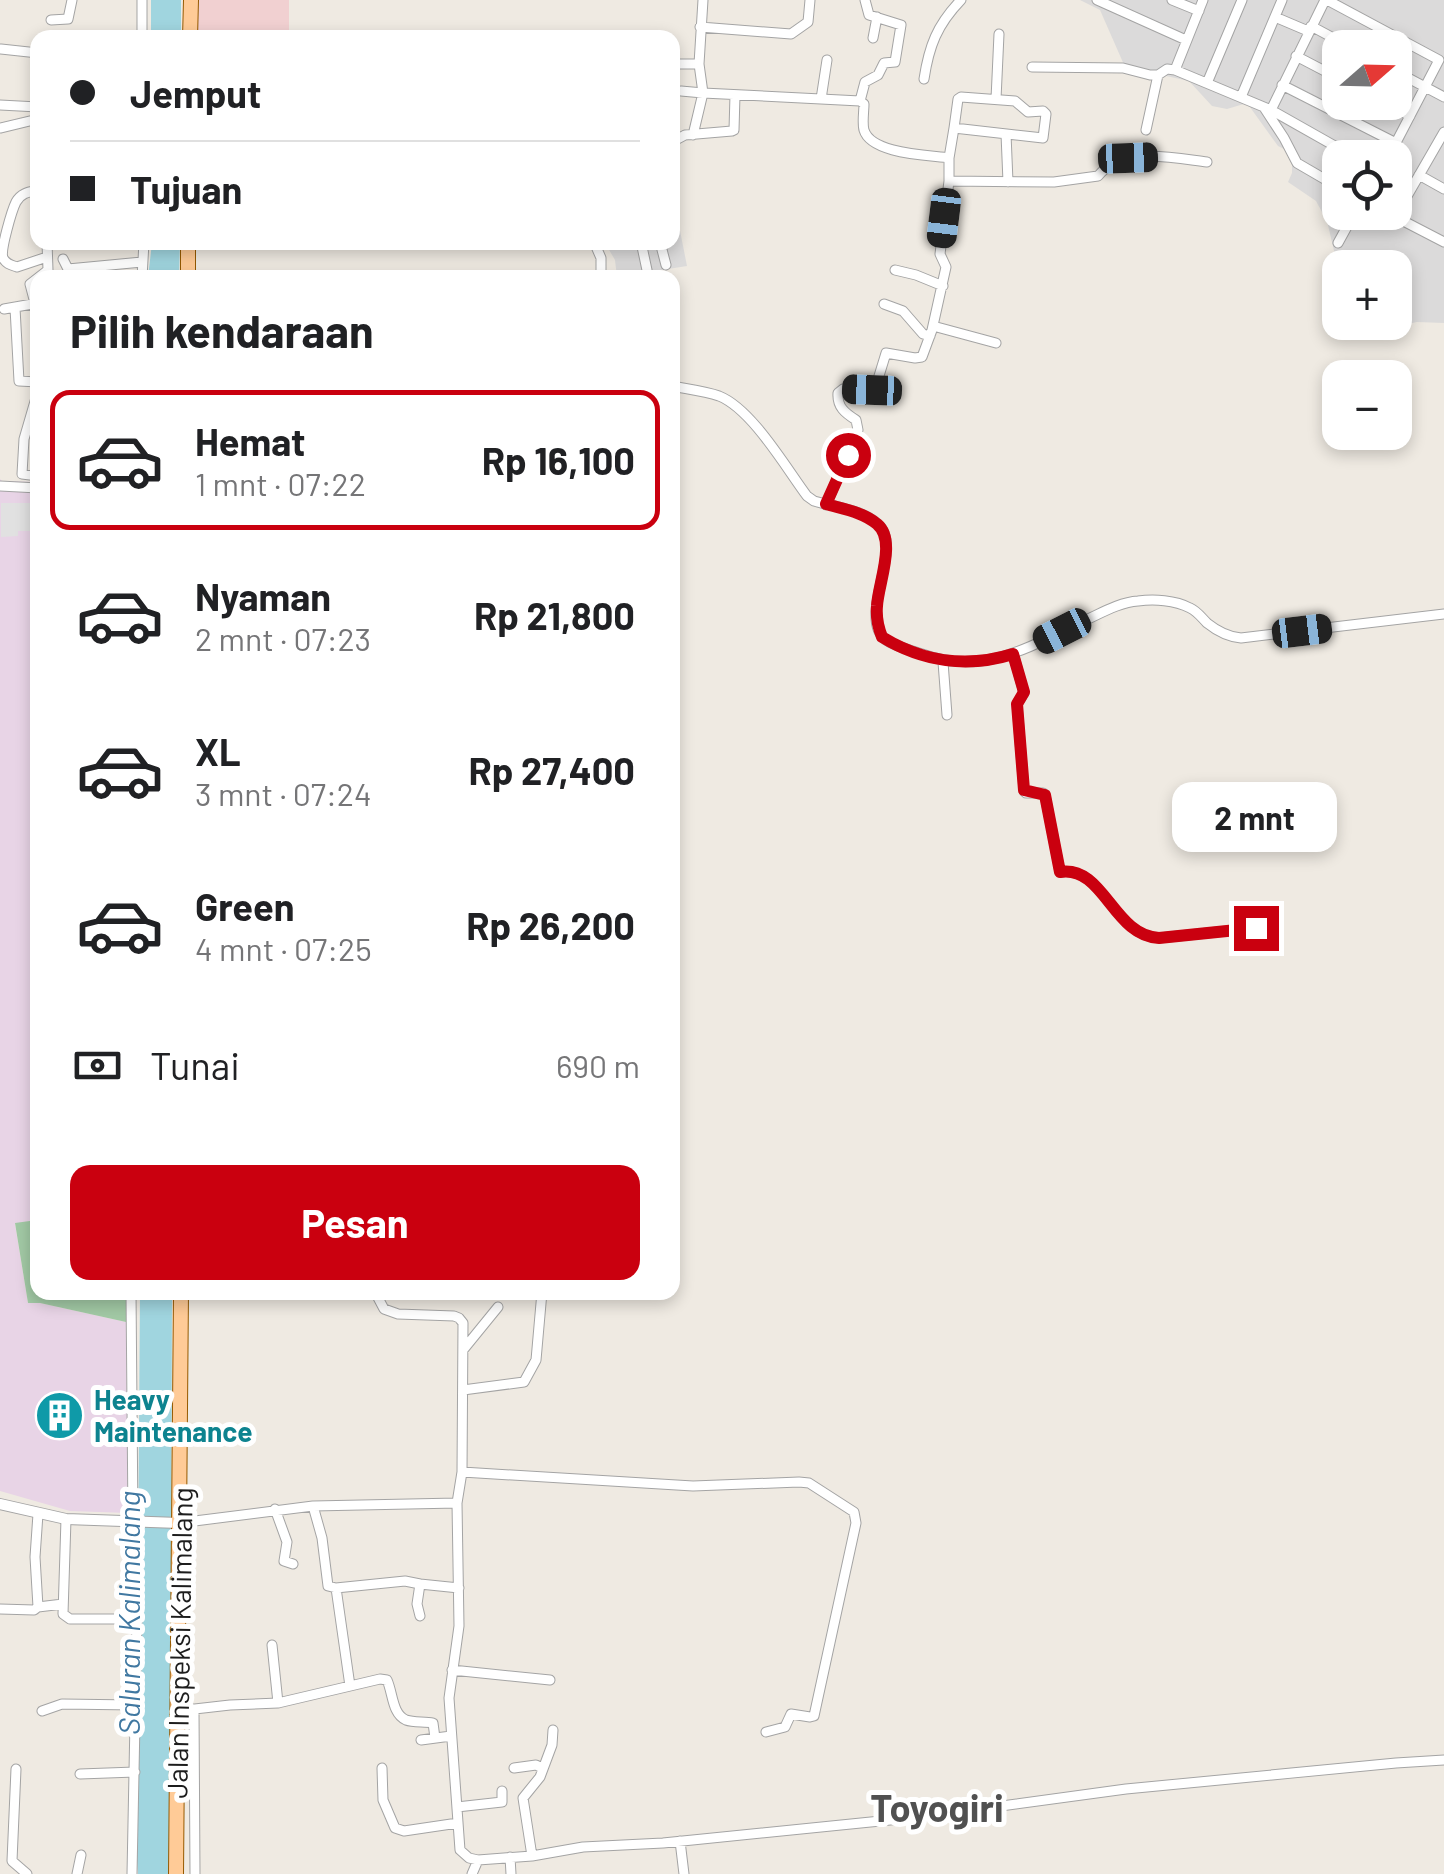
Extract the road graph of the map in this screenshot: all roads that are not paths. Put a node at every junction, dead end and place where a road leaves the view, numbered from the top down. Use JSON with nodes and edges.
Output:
{"nodes":[{"id":1,"x":72,"y":0,"type":"edge"},
{"id":2,"x":142,"y":0,"type":"edge"},
{"id":3,"x":190,"y":0,"type":"edge"},
{"id":4,"x":702,"y":0,"type":"edge"},
{"id":5,"x":810,"y":0,"type":"edge"},
{"id":6,"x":866,"y":0,"type":"edge"},
{"id":7,"x":960,"y":0,"type":"edge"},
{"id":8,"x":1096,"y":0,"type":"edge"},
{"id":9,"x":1172,"y":0,"type":"edge"},
{"id":10,"x":1203,"y":0,"type":"edge"},
{"id":11,"x":1242,"y":0,"type":"edge"},
{"id":12,"x":1282,"y":0,"type":"edge"},
{"id":13,"x":1326,"y":0,"type":"edge"},
{"id":14,"x":1343,"y":4,"type":"edge"},
{"id":15,"x":1198,"y":11,"type":"junction"},
{"id":16,"x":877,"y":17,"type":"junction"},
{"id":17,"x":1275,"y":17,"type":"junction"},
{"id":18,"x":51,"y":20,"type":"dead end"},
{"id":19,"x":700,"y":28,"type":"junction"},
{"id":20,"x":1310,"y":29,"type":"junction"},
{"id":21,"x":142,"y":30,"type":"edge"},
{"id":22,"x":190,"y":30,"type":"edge"},
{"id":23,"x":999,"y":34,"type":"dead end"},
{"id":24,"x":1322,"y":34,"type":"edge"},
{"id":25,"x":873,"y":38,"type":"dead end"},
{"id":26,"x":1186,"y":40,"type":"junction"},
{"id":27,"x":1,"y":49,"type":"edge"},
{"id":28,"x":30,"y":52,"type":"edge"},
{"id":29,"x":1296,"y":56,"type":"junction"},
{"id":30,"x":826,"y":60,"type":"dead end"},
{"id":31,"x":680,"y":64,"type":"edge"},
{"id":32,"x":699,"y":64,"type":"junction"},
{"id":33,"x":1032,"y":67,"type":"dead end"},
{"id":34,"x":1174,"y":70,"type":"junction"},
{"id":35,"x":1322,"y":70,"type":"edge"},
{"id":36,"x":1158,"y":76,"type":"junction"},
{"id":37,"x":924,"y":78,"type":"dead end"},
{"id":38,"x":1412,"y":80,"type":"edge"},
{"id":39,"x":1207,"y":83,"type":"junction"},
{"id":40,"x":1282,"y":85,"type":"junction"},
{"id":41,"x":1426,"y":87,"type":"junction"},
{"id":42,"x":682,"y":91,"type":"dead end"},
{"id":43,"x":703,"y":93,"type":"junction"},
{"id":44,"x":735,"y":94,"type":"junction"},
{"id":45,"x":1241,"y":97,"type":"junction"},
{"id":46,"x":1444,"y":97,"type":"edge"},
{"id":47,"x":821,"y":99,"type":"junction"},
{"id":48,"x":996,"y":99,"type":"junction"},
{"id":49,"x":860,"y":101,"type":"junction"},
{"id":50,"x":0,"y":105,"type":"edge"},
{"id":51,"x":30,"y":107,"type":"edge"},
{"id":52,"x":1266,"y":108,"type":"junction"},
{"id":53,"x":1028,"y":112,"type":"junction"},
{"id":54,"x":1412,"y":112,"type":"edge"},
{"id":55,"x":30,"y":121,"type":"edge"},
{"id":56,"x":1,"y":128,"type":"edge"},
{"id":57,"x":954,"y":128,"type":"junction"},
{"id":58,"x":1146,"y":130,"type":"dead end"},
{"id":59,"x":1444,"y":132,"type":"edge"},
{"id":60,"x":1006,"y":134,"type":"junction"},
{"id":61,"x":693,"y":135,"type":"junction"},
{"id":62,"x":1027,"y":137,"type":"junction"},
{"id":63,"x":680,"y":138,"type":"edge"},
{"id":64,"x":1324,"y":140,"type":"edge"},
{"id":65,"x":1392,"y":140,"type":"edge"},
{"id":66,"x":1440,"y":146,"type":"edge"},
{"id":67,"x":949,"y":158,"type":"junction"},
{"id":68,"x":1207,"y":162,"type":"dead end"},
{"id":69,"x":1419,"y":176,"type":"junction"},
{"id":70,"x":1322,"y":178,"type":"edge"},
{"id":71,"x":949,"y":181,"type":"junction"},
{"id":72,"x":1008,"y":182,"type":"junction"},
{"id":73,"x":1412,"y":185,"type":"edge"},
{"id":74,"x":1444,"y":189,"type":"edge"},
{"id":75,"x":30,"y":192,"type":"edge"},
{"id":76,"x":1412,"y":226,"type":"edge"},
{"id":77,"x":1345,"y":230,"type":"edge"},
{"id":78,"x":1444,"y":242,"type":"edge"},
{"id":79,"x":1338,"y":243,"type":"dead end"},
{"id":80,"x":47,"y":250,"type":"edge"},
{"id":81,"x":143,"y":250,"type":"edge"},
{"id":82,"x":642,"y":250,"type":"edge"},
{"id":83,"x":662,"y":250,"type":"edge"},
{"id":84,"x":48,"y":261,"type":"junction"},
{"id":85,"x":142,"y":262,"type":"junction"},
{"id":86,"x":666,"y":265,"type":"dead end"},
{"id":87,"x":66,"y":269,"type":"edge"},
{"id":88,"x":41,"y":270,"type":"edge"},
{"id":89,"x":142,"y":270,"type":"edge"},
{"id":90,"x":646,"y":270,"type":"dead end"},
{"id":91,"x":895,"y":270,"type":"dead end"},
{"id":92,"x":943,"y":286,"type":"junction"},
{"id":93,"x":30,"y":304,"type":"edge"},
{"id":94,"x":884,"y":304,"type":"dead end"},
{"id":95,"x":932,"y":331,"type":"junction"},
{"id":96,"x":996,"y":343,"type":"dead end"},
{"id":97,"x":30,"y":382,"type":"edge"},
{"id":98,"x":680,"y":388,"type":"edge"},
{"id":99,"x":30,"y":418,"type":"edge"},
{"id":100,"x":30,"y":475,"type":"edge"},
{"id":101,"x":0,"y":486,"type":"edge"},
{"id":102,"x":30,"y":488,"type":"edge"},
{"id":103,"x":826,"y":504,"type":"junction"},
{"id":104,"x":1444,"y":614,"type":"edge"},
{"id":105,"x":1013,"y":654,"type":"junction"},
{"id":106,"x":943,"y":662,"type":"junction"},
{"id":107,"x":947,"y":715,"type":"dead end"},
{"id":108,"x":1263,"y":949,"type":"dead end"},
{"id":109,"x":132,"y":1300,"type":"edge"},
{"id":110,"x":181,"y":1300,"type":"edge"},
{"id":111,"x":379,"y":1300,"type":"edge"},
{"id":112,"x":541,"y":1300,"type":"edge"},
{"id":113,"x":498,"y":1307,"type":"dead end"},
{"id":114,"x":463,"y":1350,"type":"junction"},
{"id":115,"x":463,"y":1390,"type":"junction"},
{"id":116,"x":462,"y":1472,"type":"junction"},
{"id":117,"x":456,"y":1503,"type":"junction"},
{"id":118,"x":0,"y":1504,"type":"edge"},
{"id":119,"x":313,"y":1506,"type":"junction"},
{"id":120,"x":276,"y":1509,"type":"junction"},
{"id":121,"x":38,"y":1514,"type":"junction"},
{"id":122,"x":66,"y":1519,"type":"junction"},
{"id":123,"x":133,"y":1522,"type":"junction"},
{"id":124,"x":177,"y":1522,"type":"junction"},
{"id":125,"x":293,"y":1564,"type":"dead end"},
{"id":126,"x":420,"y":1584,"type":"junction"},
{"id":127,"x":336,"y":1588,"type":"junction"},
{"id":128,"x":459,"y":1588,"type":"junction"},
{"id":129,"x":62,"y":1604,"type":"junction"},
{"id":130,"x":38,"y":1607,"type":"junction"},
{"id":131,"x":0,"y":1610,"type":"edge"},
{"id":132,"x":420,"y":1616,"type":"dead end"},
{"id":133,"x":136,"y":1619,"type":"junction"},
{"id":134,"x":272,"y":1645,"type":"dead end"},
{"id":135,"x":452,"y":1670,"type":"junction"},
{"id":136,"x":550,"y":1680,"type":"dead end"},
{"id":137,"x":350,"y":1686,"type":"junction"},
{"id":138,"x":278,"y":1703,"type":"junction"},
{"id":139,"x":135,"y":1706,"type":"junction"},
{"id":140,"x":194,"y":1710,"type":"junction"},
{"id":141,"x":42,"y":1711,"type":"dead end"},
{"id":142,"x":177,"y":1711,"type":"junction"},
{"id":143,"x":553,"y":1730,"type":"dead end"},
{"id":144,"x":766,"y":1732,"type":"dead end"},
{"id":145,"x":452,"y":1736,"type":"junction"},
{"id":146,"x":435,"y":1738,"type":"junction"},
{"id":147,"x":421,"y":1740,"type":"dead end"},
{"id":148,"x":1444,"y":1760,"type":"edge"},
{"id":149,"x":382,"y":1768,"type":"dead end"},
{"id":150,"x":514,"y":1768,"type":"dead end"},
{"id":151,"x":542,"y":1768,"type":"junction"},
{"id":152,"x":16,"y":1769,"type":"dead end"},
{"id":153,"x":136,"y":1772,"type":"junction"},
{"id":154,"x":80,"y":1774,"type":"dead end"},
{"id":155,"x":502,"y":1791,"type":"dead end"},
{"id":156,"x":457,"y":1807,"type":"junction"},
{"id":157,"x":458,"y":1823,"type":"junction"},
{"id":158,"x":680,"y":1841,"type":"junction"},
{"id":159,"x":81,"y":1855,"type":"dead end"},
{"id":160,"x":532,"y":1856,"type":"junction"},
{"id":161,"x":510,"y":1857,"type":"junction"},
{"id":162,"x":478,"y":1860,"type":"junction"},
{"id":163,"x":28,"y":1874,"type":"edge"},
{"id":164,"x":77,"y":1874,"type":"edge"},
{"id":165,"x":132,"y":1874,"type":"edge"},
{"id":166,"x":176,"y":1874,"type":"edge"},
{"id":167,"x":195,"y":1874,"type":"edge"},
{"id":168,"x":472,"y":1874,"type":"edge"},
{"id":169,"x":511,"y":1874,"type":"edge"},
{"id":170,"x":684,"y":1874,"type":"edge"}],
"edges":[{"from":1,"to":18,"type":"street"},
{"from":2,"to":21,"type":"street"},
{"from":3,"to":22,"type":"main road"},
{"from":4,"to":19,"type":"street"},
{"from":5,"to":19,"type":"street"},
{"from":6,"to":16,"type":"street"},
{"from":7,"to":37,"type":"street"},
{"from":8,"to":26,"type":"street"},
{"from":9,"to":15,"type":"street"},
{"from":10,"to":15,"type":"street"},
{"from":11,"to":39,"type":"street"},
{"from":12,"to":17,"type":"street"},
{"from":13,"to":14,"type":"street"},
{"from":13,"to":20,"type":"street"},
{"from":14,"to":41,"type":"street"},
{"from":15,"to":26,"type":"street"},
{"from":16,"to":25,"type":"street"},
{"from":16,"to":49,"type":"street"},
{"from":17,"to":20,"type":"street"},
{"from":17,"to":45,"type":"street"},
{"from":19,"to":32,"type":"street"},
{"from":20,"to":24,"type":"street"},
{"from":20,"to":29,"type":"street"},
{"from":23,"to":48,"type":"street"},
{"from":26,"to":34,"type":"street"},
{"from":27,"to":28,"type":"street"},
{"from":29,"to":35,"type":"street"},
{"from":29,"to":40,"type":"street"},
{"from":30,"to":47,"type":"street"},
{"from":31,"to":32,"type":"street"},
{"from":32,"to":43,"type":"street"},
{"from":33,"to":36,"type":"street"},
{"from":34,"to":36,"type":"street"},
{"from":34,"to":39,"type":"street"},
{"from":36,"to":58,"type":"street"},
{"from":38,"to":41,"type":"street"},
{"from":39,"to":45,"type":"street"},
{"from":40,"to":52,"type":"street"},
{"from":40,"to":65,"type":"street"},
{"from":41,"to":46,"type":"street"},
{"from":41,"to":54,"type":"street"},
{"from":42,"to":43,"type":"street"},
{"from":43,"to":44,"type":"street"},
{"from":43,"to":61,"type":"street"},
{"from":44,"to":47,"type":"street"},
{"from":44,"to":61,"type":"street"},
{"from":45,"to":52,"type":"street"},
{"from":47,"to":49,"type":"street"},
{"from":48,"to":53,"type":"street"},
{"from":48,"to":57,"type":"street"},
{"from":49,"to":67,"type":"street"},
{"from":50,"to":51,"type":"street"},
{"from":52,"to":64,"type":"street"},
{"from":52,"to":70,"type":"street"},
{"from":53,"to":62,"type":"street"},
{"from":53,"to":62,"type":"street"},
{"from":55,"to":56,"type":"street"},
{"from":57,"to":60,"type":"street"},
{"from":57,"to":67,"type":"street"},
{"from":59,"to":66,"type":"street"},
{"from":60,"to":62,"type":"street"},
{"from":60,"to":72,"type":"street"},
{"from":61,"to":63,"type":"street"},
{"from":66,"to":69,"type":"street"},
{"from":67,"to":71,"type":"street"},
{"from":68,"to":72,"type":"street"},
{"from":69,"to":73,"type":"street"},
{"from":69,"to":74,"type":"street"},
{"from":71,"to":72,"type":"street"},
{"from":71,"to":92,"type":"street"},
{"from":75,"to":84,"type":"street"},
{"from":76,"to":78,"type":"street"},
{"from":77,"to":79,"type":"street"},
{"from":80,"to":84,"type":"street"},
{"from":81,"to":85,"type":"street"},
{"from":82,"to":90,"type":"street"},
{"from":83,"to":86,"type":"street"},
{"from":84,"to":88,"type":"street"},
{"from":85,"to":87,"type":"street"},
{"from":85,"to":89,"type":"street"},
{"from":91,"to":92,"type":"street"},
{"from":92,"to":95,"type":"street"},
{"from":93,"to":97,"type":"street"},
{"from":94,"to":95,"type":"street"},
{"from":95,"to":96,"type":"street"},
{"from":95,"to":103,"type":"street"},
{"from":98,"to":103,"type":"street"},
{"from":99,"to":100,"type":"street"},
{"from":101,"to":102,"type":"street"},
{"from":103,"to":106,"type":"street"},
{"from":104,"to":105,"type":"street"},
{"from":105,"to":106,"type":"street"},
{"from":105,"to":108,"type":"street"},
{"from":106,"to":107,"type":"street"},
{"from":109,"to":123,"type":"street"},
{"from":110,"to":124,"type":"main road","name":"Jalan Inspeksi Kalimalang"},
{"from":111,"to":114,"type":"street"},
{"from":112,"to":115,"type":"street"},
{"from":113,"to":114,"type":"street"},
{"from":114,"to":115,"type":"street"},
{"from":115,"to":116,"type":"street"},
{"from":116,"to":117,"type":"street"},
{"from":116,"to":144,"type":"street"},
{"from":117,"to":119,"type":"street"},
{"from":117,"to":128,"type":"street"},
{"from":118,"to":121,"type":"street"},
{"from":119,"to":120,"type":"street"},
{"from":119,"to":127,"type":"street"},
{"from":120,"to":124,"type":"street"},
{"from":120,"to":125,"type":"street"},
{"from":121,"to":122,"type":"street"},
{"from":121,"to":130,"type":"street"},
{"from":122,"to":123,"type":"street"},
{"from":122,"to":129,"type":"street"},
{"from":123,"to":124,"type":"street"},
{"from":123,"to":133,"type":"street"},
{"from":124,"to":142,"type":"main road","name":"Jalan Inspeksi Kalimalang"},
{"from":126,"to":127,"type":"street"},
{"from":126,"to":128,"type":"street"},
{"from":126,"to":132,"type":"street"},
{"from":127,"to":137,"type":"street"},
{"from":128,"to":135,"type":"street"},
{"from":129,"to":130,"type":"street"},
{"from":129,"to":133,"type":"street"},
{"from":130,"to":131,"type":"street"},
{"from":133,"to":139,"type":"street"},
{"from":134,"to":138,"type":"street"},
{"from":135,"to":136,"type":"street"},
{"from":135,"to":145,"type":"street"},
{"from":137,"to":138,"type":"street"},
{"from":137,"to":146,"type":"street"},
{"from":138,"to":140,"type":"street"},
{"from":139,"to":141,"type":"street"},
{"from":139,"to":153,"type":"street"},
{"from":140,"to":142,"type":"street"},
{"from":140,"to":167,"type":"street"},
{"from":142,"to":166,"type":"main road","name":"Jalan Inspeksi Kalimalang"},
{"from":143,"to":151,"type":"street"},
{"from":145,"to":146,"type":"street"},
{"from":145,"to":156,"type":"street"},
{"from":146,"to":147,"type":"street"},
{"from":148,"to":158,"type":"street"},
{"from":149,"to":157,"type":"street"},
{"from":150,"to":151,"type":"street"},
{"from":151,"to":160,"type":"street"},
{"from":152,"to":163,"type":"street"},
{"from":153,"to":154,"type":"street"},
{"from":153,"to":165,"type":"street"},
{"from":155,"to":156,"type":"street"},
{"from":156,"to":157,"type":"street"},
{"from":157,"to":162,"type":"street"},
{"from":158,"to":160,"type":"street"},
{"from":158,"to":170,"type":"street"},
{"from":159,"to":164,"type":"street"},
{"from":160,"to":161,"type":"street"},
{"from":161,"to":162,"type":"street"},
{"from":161,"to":169,"type":"street"},
{"from":162,"to":168,"type":"street"}]}
